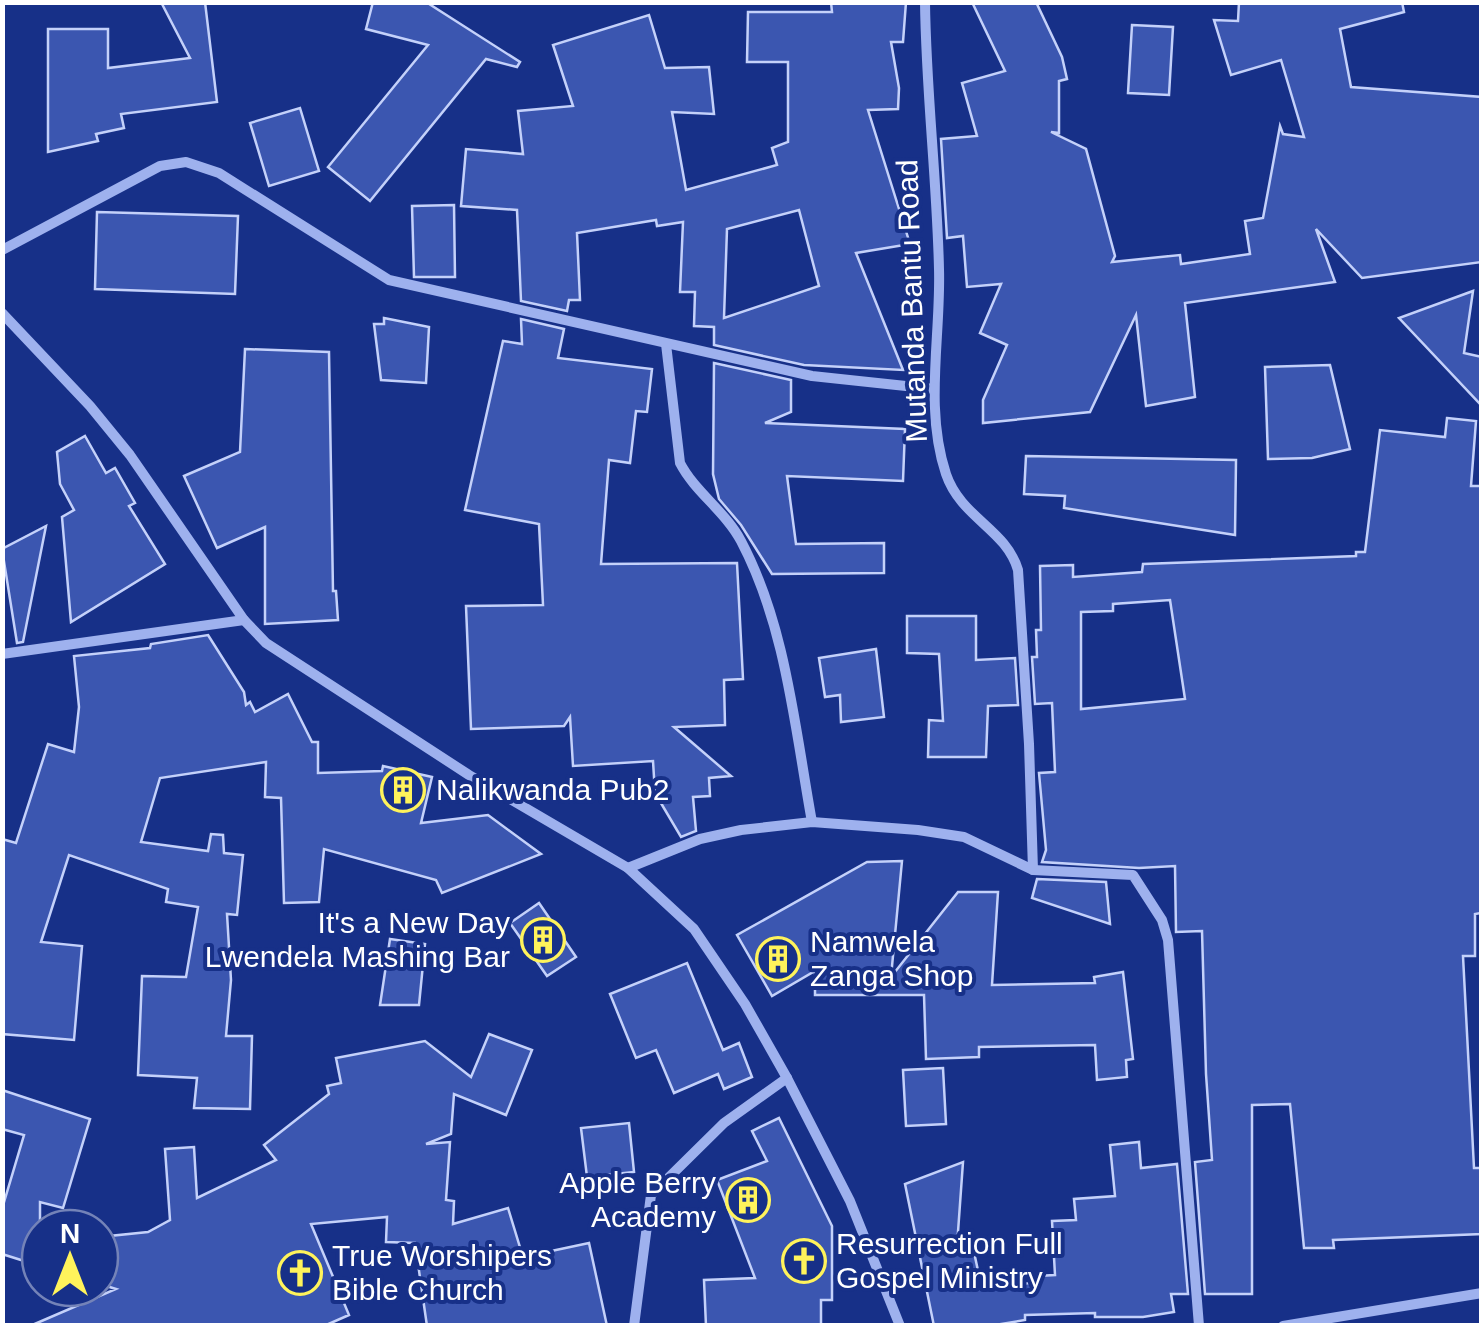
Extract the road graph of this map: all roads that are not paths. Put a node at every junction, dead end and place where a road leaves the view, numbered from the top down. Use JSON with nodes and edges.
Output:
{"nodes":[{"id":1,"x":925,"y":2,"type":"edge"},
{"id":2,"x":2,"y":250,"type":"edge"},
{"id":3,"x":2,"y":313,"type":"edge"},
{"id":4,"x":666,"y":344,"type":"junction"},
{"id":5,"x":934,"y":389,"type":"junction"},
{"id":6,"x":244,"y":620,"type":"junction"},
{"id":7,"x":2,"y":654,"type":"edge"},
{"id":8,"x":812,"y":822,"type":"junction"},
{"id":9,"x":628,"y":868,"type":"junction"},
{"id":10,"x":1033,"y":870,"type":"junction"},
{"id":11,"x":787,"y":1078,"type":"junction"},
{"id":12,"x":1482,"y":1293,"type":"edge"},
{"id":13,"x":634,"y":1326,"type":"edge"},
{"id":14,"x":900,"y":1326,"type":"edge"},
{"id":15,"x":1199,"y":1326,"type":"edge"},
{"id":16,"x":1283,"y":1326,"type":"edge"}],
"edges":[{"from":1,"to":5,"type":"street","name":"Mutanda Bantu Road"},
{"from":2,"to":4,"type":"street"},
{"from":3,"to":6,"type":"street"},
{"from":4,"to":5,"type":"street"},
{"from":4,"to":8,"type":"street"},
{"from":5,"to":10,"type":"street","name":"Mutanda Bantu Road"},
{"from":6,"to":7,"type":"street"},
{"from":6,"to":9,"type":"street"},
{"from":8,"to":9,"type":"street"},
{"from":8,"to":10,"type":"street"},
{"from":9,"to":11,"type":"street"},
{"from":10,"to":15,"type":"street"},
{"from":11,"to":13,"type":"street"},
{"from":11,"to":14,"type":"street"},
{"from":12,"to":16,"type":"street"}]}
